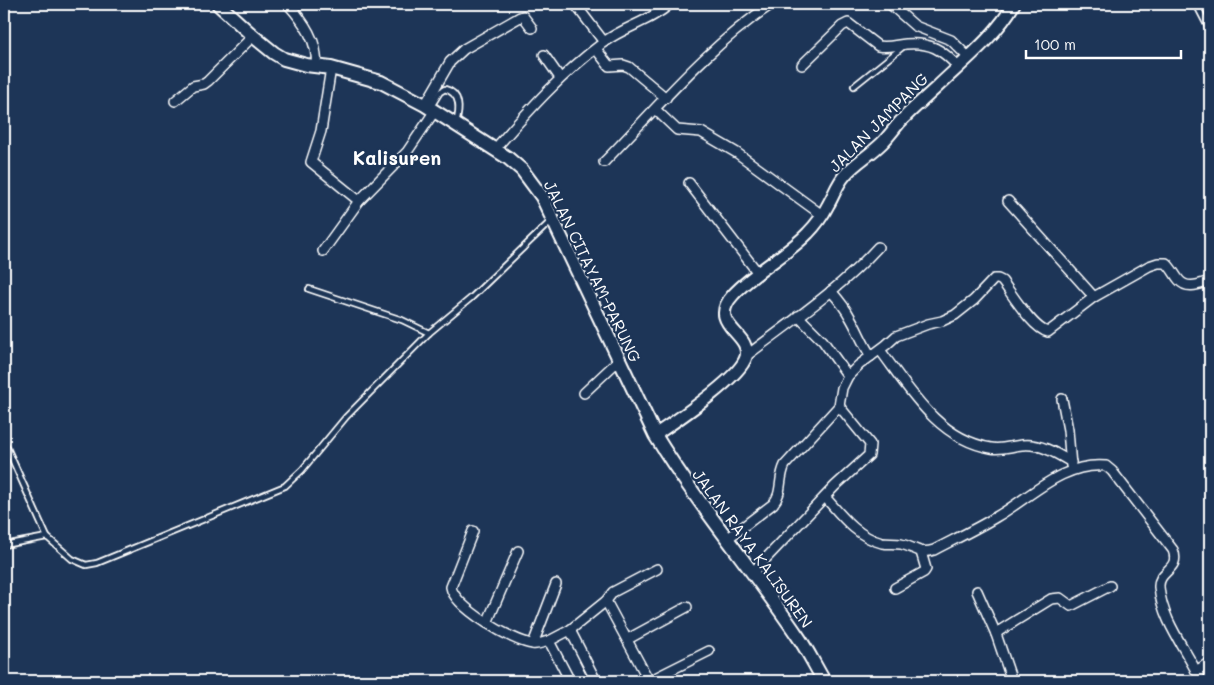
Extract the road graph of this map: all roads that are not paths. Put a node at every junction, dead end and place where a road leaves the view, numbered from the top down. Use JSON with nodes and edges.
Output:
{"nodes":[{"id":1,"x":218,"y":4,"type":"edge"},
{"id":2,"x":288,"y":4,"type":"edge"},
{"id":3,"x":575,"y":4,"type":"edge"},
{"id":4,"x":670,"y":4,"type":"edge"},
{"id":5,"x":772,"y":4,"type":"edge"},
{"id":6,"x":890,"y":4,"type":"edge"},
{"id":7,"x":1014,"y":4,"type":"edge"},
{"id":8,"x":1196,"y":4,"type":"edge"},
{"id":9,"x":532,"y":28,"type":"dead end"},
{"id":10,"x":1210,"y":31,"type":"edge"},
{"id":11,"x":253,"y":36,"type":"junction"},
{"id":12,"x":604,"y":42,"type":"junction"},
{"id":13,"x":907,"y":44,"type":"junction"},
{"id":14,"x":596,"y":49,"type":"junction"},
{"id":15,"x":544,"y":55,"type":"dead end"},
{"id":16,"x":968,"y":57,"type":"junction"},
{"id":17,"x":802,"y":65,"type":"dead end"},
{"id":18,"x":316,"y":66,"type":"junction"},
{"id":19,"x":958,"y":67,"type":"junction"},
{"id":20,"x":332,"y":68,"type":"junction"},
{"id":21,"x":560,"y":78,"type":"junction"},
{"id":22,"x":854,"y":86,"type":"dead end"},
{"id":23,"x":666,"y":98,"type":"junction"},
{"id":24,"x":176,"y":101,"type":"dead end"},
{"id":25,"x":430,"y":109,"type":"junction"},
{"id":26,"x":656,"y":110,"type":"junction"},
{"id":27,"x":455,"y":125,"type":"junction"},
{"id":28,"x":494,"y":150,"type":"junction"},
{"id":29,"x":604,"y":162,"type":"dead end"},
{"id":30,"x":689,"y":183,"type":"dead end"},
{"id":31,"x":359,"y":201,"type":"junction"},
{"id":32,"x":1008,"y":201,"type":"dead end"},
{"id":33,"x":822,"y":215,"type":"junction"},
{"id":34,"x":553,"y":219,"type":"junction"},
{"id":35,"x":878,"y":247,"type":"dead end"},
{"id":36,"x":323,"y":251,"type":"dead end"},
{"id":37,"x":758,"y":273,"type":"junction"},
{"id":38,"x":1209,"y":284,"type":"edge"},
{"id":39,"x":310,"y":289,"type":"dead end"},
{"id":40,"x":831,"y":291,"type":"junction"},
{"id":41,"x":1094,"y":297,"type":"junction"},
{"id":42,"x":798,"y":316,"type":"junction"},
{"id":43,"x":429,"y":333,"type":"junction"},
{"id":44,"x":880,"y":350,"type":"junction"},
{"id":45,"x":746,"y":356,"type":"junction"},
{"id":46,"x":871,"y":356,"type":"junction"},
{"id":47,"x":619,"y":360,"type":"junction"},
{"id":48,"x":848,"y":376,"type":"junction"},
{"id":49,"x":584,"y":393,"type":"dead end"},
{"id":50,"x":1062,"y":398,"type":"dead end"},
{"id":51,"x":839,"y":406,"type":"junction"},
{"id":52,"x":655,"y":435,"type":"junction"},
{"id":53,"x":4,"y":441,"type":"edge"},
{"id":54,"x":1071,"y":466,"type":"junction"},
{"id":55,"x":825,"y":497,"type":"junction"},
{"id":56,"x":473,"y":532,"type":"dead end"},
{"id":57,"x":47,"y":537,"type":"junction"},
{"id":58,"x":727,"y":539,"type":"junction"},
{"id":59,"x":4,"y":546,"type":"edge"},
{"id":60,"x":518,"y":551,"type":"dead end"},
{"id":61,"x":921,"y":552,"type":"junction"},
{"id":62,"x":657,"y":569,"type":"dead end"},
{"id":63,"x":752,"y":572,"type":"junction"},
{"id":64,"x":556,"y":584,"type":"dead end"},
{"id":65,"x":1110,"y":586,"type":"dead end"},
{"id":66,"x":895,"y":588,"type":"dead end"},
{"id":67,"x":977,"y":591,"type":"dead end"},
{"id":68,"x":606,"y":601,"type":"junction"},
{"id":69,"x":687,"y":607,"type":"dead end"},
{"id":70,"x":487,"y":623,"type":"junction"},
{"id":71,"x":570,"y":630,"type":"junction"},
{"id":72,"x":996,"y":634,"type":"junction"},
{"id":73,"x":628,"y":639,"type":"junction"},
{"id":74,"x":549,"y":641,"type":"junction"},
{"id":75,"x":533,"y":644,"type":"junction"},
{"id":76,"x":709,"y":651,"type":"dead end"},
{"id":77,"x":1210,"y":662,"type":"edge"},
{"id":78,"x":1196,"y":671,"type":"junction"},
{"id":79,"x":570,"y":681,"type":"edge"},
{"id":80,"x":596,"y":681,"type":"edge"},
{"id":81,"x":649,"y":681,"type":"edge"},
{"id":82,"x":824,"y":681,"type":"edge"},
{"id":83,"x":1012,"y":681,"type":"edge"},
{"id":84,"x":1201,"y":681,"type":"edge"}],
"edges":[{"from":1,"to":11,"type":"main road","name":"JALAN CITAYAM-PARUNG"},
{"from":2,"to":18,"type":"street"},
{"from":3,"to":12,"type":"street"},
{"from":4,"to":12,"type":"street"},
{"from":5,"to":23,"type":"street"},
{"from":6,"to":16,"type":"street"},
{"from":7,"to":16,"type":"street","name":"JALAN JAMPANG"},
{"from":8,"to":10,"type":"lane"},
{"from":9,"to":25,"type":"street"},
{"from":11,"to":18,"type":"main road","name":"JALAN CITAYAM-PARUNG"},
{"from":11,"to":24,"type":"street"},
{"from":12,"to":14,"type":"street"},
{"from":13,"to":17,"type":"street"},
{"from":13,"to":19,"type":"street"},
{"from":13,"to":22,"type":"lane"},
{"from":14,"to":21,"type":"street"},
{"from":14,"to":23,"type":"street"},
{"from":15,"to":21,"type":"street"},
{"from":16,"to":19,"type":"street","name":"JALAN JAMPANG"},
{"from":18,"to":20,"type":"main road","name":"JALAN CITAYAM-PARUNG"},
{"from":19,"to":33,"type":"street","name":"JALAN JAMPANG"},
{"from":20,"to":25,"type":"main road","name":"JALAN CITAYAM-PARUNG"},
{"from":20,"to":31,"type":"street"},
{"from":21,"to":28,"type":"street"},
{"from":23,"to":26,"type":"street"},
{"from":25,"to":27,"type":"main road","name":"JALAN CITAYAM-PARUNG"},
{"from":25,"to":27,"type":"lane"},
{"from":25,"to":31,"type":"street"},
{"from":26,"to":29,"type":"street"},
{"from":26,"to":33,"type":"street"},
{"from":27,"to":28,"type":"main road","name":"JALAN CITAYAM-PARUNG"},
{"from":28,"to":34,"type":"main road","name":"JALAN CITAYAM-PARUNG"},
{"from":30,"to":37,"type":"street"},
{"from":31,"to":36,"type":"street"},
{"from":32,"to":41,"type":"street"},
{"from":33,"to":37,"type":"street","name":"JALAN JAMPANG"},
{"from":34,"to":43,"type":"lane"},
{"from":34,"to":47,"type":"main road","name":"JALAN CITAYAM-PARUNG"},
{"from":35,"to":40,"type":"street"},
{"from":37,"to":45,"type":"street","name":"JALAN JAMPANG"},
{"from":38,"to":41,"type":"street"},
{"from":39,"to":43,"type":"lane"},
{"from":40,"to":42,"type":"street"},
{"from":40,"to":46,"type":"street"},
{"from":41,"to":44,"type":"street"},
{"from":42,"to":45,"type":"street"},
{"from":42,"to":48,"type":"street"},
{"from":43,"to":57,"type":"lane"},
{"from":44,"to":46,"type":"street"},
{"from":44,"to":54,"type":"street"},
{"from":45,"to":52,"type":"street"},
{"from":46,"to":48,"type":"street"},
{"from":47,"to":49,"type":"street"},
{"from":47,"to":52,"type":"main road","name":"JALAN CITAYAM-PARUNG"},
{"from":48,"to":51,"type":"street"},
{"from":50,"to":54,"type":"street"},
{"from":51,"to":55,"type":"street"},
{"from":51,"to":58,"type":"street"},
{"from":52,"to":58,"type":"main road","name":"JALAN RAYA KALISUREN"},
{"from":53,"to":57,"type":"lane"},
{"from":54,"to":61,"type":"street"},
{"from":54,"to":78,"type":"street"},
{"from":55,"to":61,"type":"street"},
{"from":55,"to":63,"type":"street"},
{"from":56,"to":70,"type":"street"},
{"from":57,"to":59,"type":"lane"},
{"from":58,"to":63,"type":"main road","name":"JALAN RAYA KALISUREN"},
{"from":60,"to":70,"type":"street"},
{"from":61,"to":66,"type":"street"},
{"from":62,"to":68,"type":"street"},
{"from":63,"to":82,"type":"main road","name":"JALAN RAYA KALISUREN"},
{"from":64,"to":75,"type":"street"},
{"from":65,"to":72,"type":"street"},
{"from":67,"to":72,"type":"street"},
{"from":68,"to":71,"type":"street"},
{"from":68,"to":73,"type":"street"},
{"from":69,"to":73,"type":"street"},
{"from":70,"to":75,"type":"street"},
{"from":71,"to":74,"type":"street"},
{"from":71,"to":80,"type":"street"},
{"from":72,"to":83,"type":"street"},
{"from":73,"to":81,"type":"street"},
{"from":74,"to":75,"type":"street"},
{"from":74,"to":79,"type":"street"},
{"from":76,"to":81,"type":"street"},
{"from":77,"to":78,"type":"street"},
{"from":78,"to":84,"type":"street"}]}
